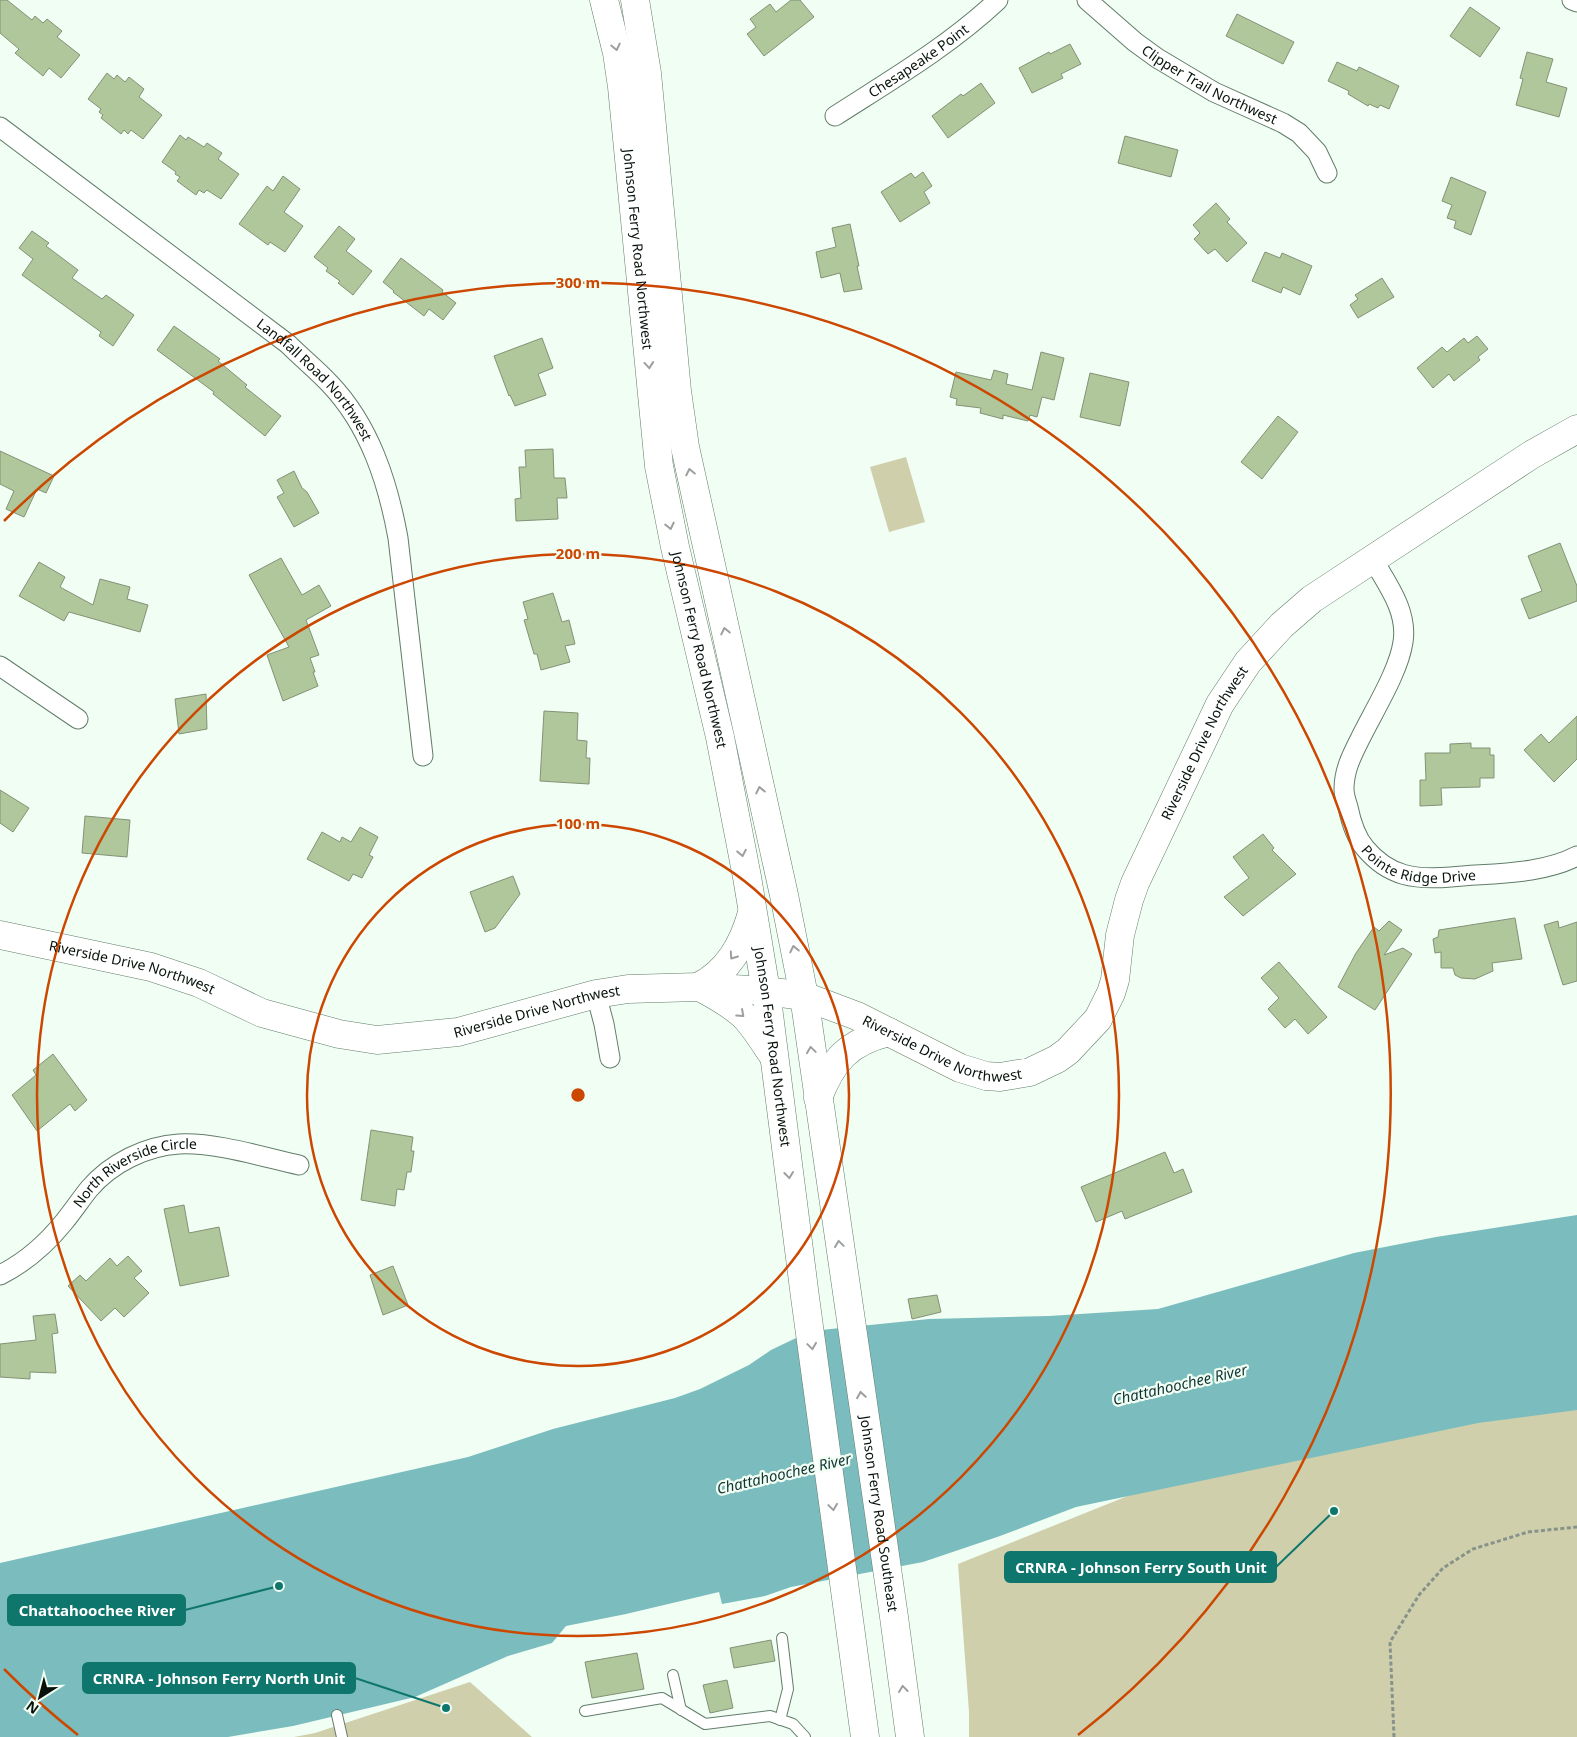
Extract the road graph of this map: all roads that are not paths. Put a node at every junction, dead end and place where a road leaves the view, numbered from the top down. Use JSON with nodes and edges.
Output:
{"nodes":[{"id":1,"x":604,"y":0,"type":"edge"},
{"id":2,"x":634,"y":0,"type":"edge"},
{"id":3,"x":998,"y":0,"type":"edge"},
{"id":4,"x":1087,"y":0,"type":"edge"},
{"id":5,"x":1572,"y":0,"type":"edge"},
{"id":6,"x":1577,"y":2,"type":"edge"},
{"id":7,"x":835,"y":116,"type":"dead end"},
{"id":8,"x":0,"y":128,"type":"edge"},
{"id":9,"x":1327,"y":173,"type":"dead end"},
{"id":10,"x":1577,"y":429,"type":"edge"},
{"id":11,"x":1372,"y":558,"type":"junction"},
{"id":12,"x":0,"y":666,"type":"edge"},
{"id":13,"x":78,"y":719,"type":"dead end"},
{"id":14,"x":423,"y":756,"type":"dead end"},
{"id":15,"x":1577,"y":856,"type":"edge"},
{"id":16,"x":752,"y":912,"type":"junction"},
{"id":17,"x":0,"y":935,"type":"edge"},
{"id":18,"x":699,"y":987,"type":"junction"},
{"id":19,"x":766,"y":991,"type":"junction"},
{"id":20,"x":596,"y":994,"type":"junction"},
{"id":21,"x":804,"y":996,"type":"junction"},
{"id":22,"x":889,"y":1032,"type":"junction"},
{"id":23,"x":774,"y":1057,"type":"junction"},
{"id":24,"x":610,"y":1058,"type":"dead end"},
{"id":25,"x":818,"y":1098,"type":"junction"},
{"id":26,"x":299,"y":1165,"type":"dead end"},
{"id":27,"x":0,"y":1275,"type":"edge"},
{"id":28,"x":846,"y":1292,"type":"joint"},
{"id":29,"x":782,"y":1638,"type":"dead end"},
{"id":30,"x":673,"y":1675,"type":"dead end"},
{"id":31,"x":681,"y":1710,"type":"junction"},
{"id":32,"x":585,"y":1711,"type":"dead end"},
{"id":33,"x":337,"y":1715,"type":"dead end"},
{"id":34,"x":780,"y":1720,"type":"junction"},
{"id":35,"x":342,"y":1737,"type":"edge"},
{"id":36,"x":805,"y":1737,"type":"edge"},
{"id":37,"x":865,"y":1737,"type":"edge"},
{"id":38,"x":910,"y":1737,"type":"edge"}],
"edges":[{"from":1,"to":16,"type":"main road","name":"Johnson Ferry Road Northwest","one_way":true},
{"from":21,"to":2,"type":"main road","name":"Johnson Ferry Road Northwest","one_way":true},
{"from":3,"to":7,"type":"street","name":"Chesapeake Point"},
{"from":4,"to":9,"type":"street","name":"Clipper Trail Northwest"},
{"from":5,"to":6,"type":"street"},
{"from":8,"to":14,"type":"street","name":"Landfall Road Northwest"},
{"from":10,"to":11,"type":"main road","name":"Riverside Drive Northwest"},
{"from":11,"to":15,"type":"street","name":"Pointe Ridge Drive"},
{"from":11,"to":22,"type":"main road","name":"Riverside Drive Northwest"},
{"from":12,"to":13,"type":"street"},
{"from":16,"to":18,"type":"main road","one_way":true},
{"from":16,"to":19,"type":"main road","name":"Johnson Ferry Road Northwest"},
{"from":17,"to":20,"type":"main road","name":"Riverside Drive Northwest"},
{"from":18,"to":19,"type":"main road","name":"Riverside Drive Northwest"},
{"from":18,"to":20,"type":"main road","name":"Riverside Drive Northwest"},
{"from":18,"to":23,"type":"main road","one_way":true},
{"from":19,"to":21,"type":"main road","name":"Riverside Drive Northwest"},
{"from":19,"to":23,"type":"main road","name":"Johnson Ferry Road Northwest"},
{"from":20,"to":24,"type":"street"},
{"from":21,"to":22,"type":"main road","name":"Riverside Drive Northwest"},
{"from":25,"to":21,"type":"main road","name":"Johnson Ferry Road Northwest","one_way":true},
{"from":22,"to":25,"type":"main road"},
{"from":23,"to":37,"type":"main road","name":"Johnson Ferry Road Northwest","one_way":true},
{"from":28,"to":25,"type":"main road","name":"Johnson Ferry Road Northwest","one_way":true},
{"from":26,"to":27,"type":"street","name":"North Riverside Circle"},
{"from":38,"to":28,"type":"main road","name":"Johnson Ferry Road Southeast","one_way":true},
{"from":29,"to":34,"type":"lane"},
{"from":30,"to":31,"type":"lane"},
{"from":31,"to":32,"type":"lane"},
{"from":31,"to":34,"type":"lane"},
{"from":33,"to":35,"type":"lane"},
{"from":34,"to":36,"type":"lane"}]}
